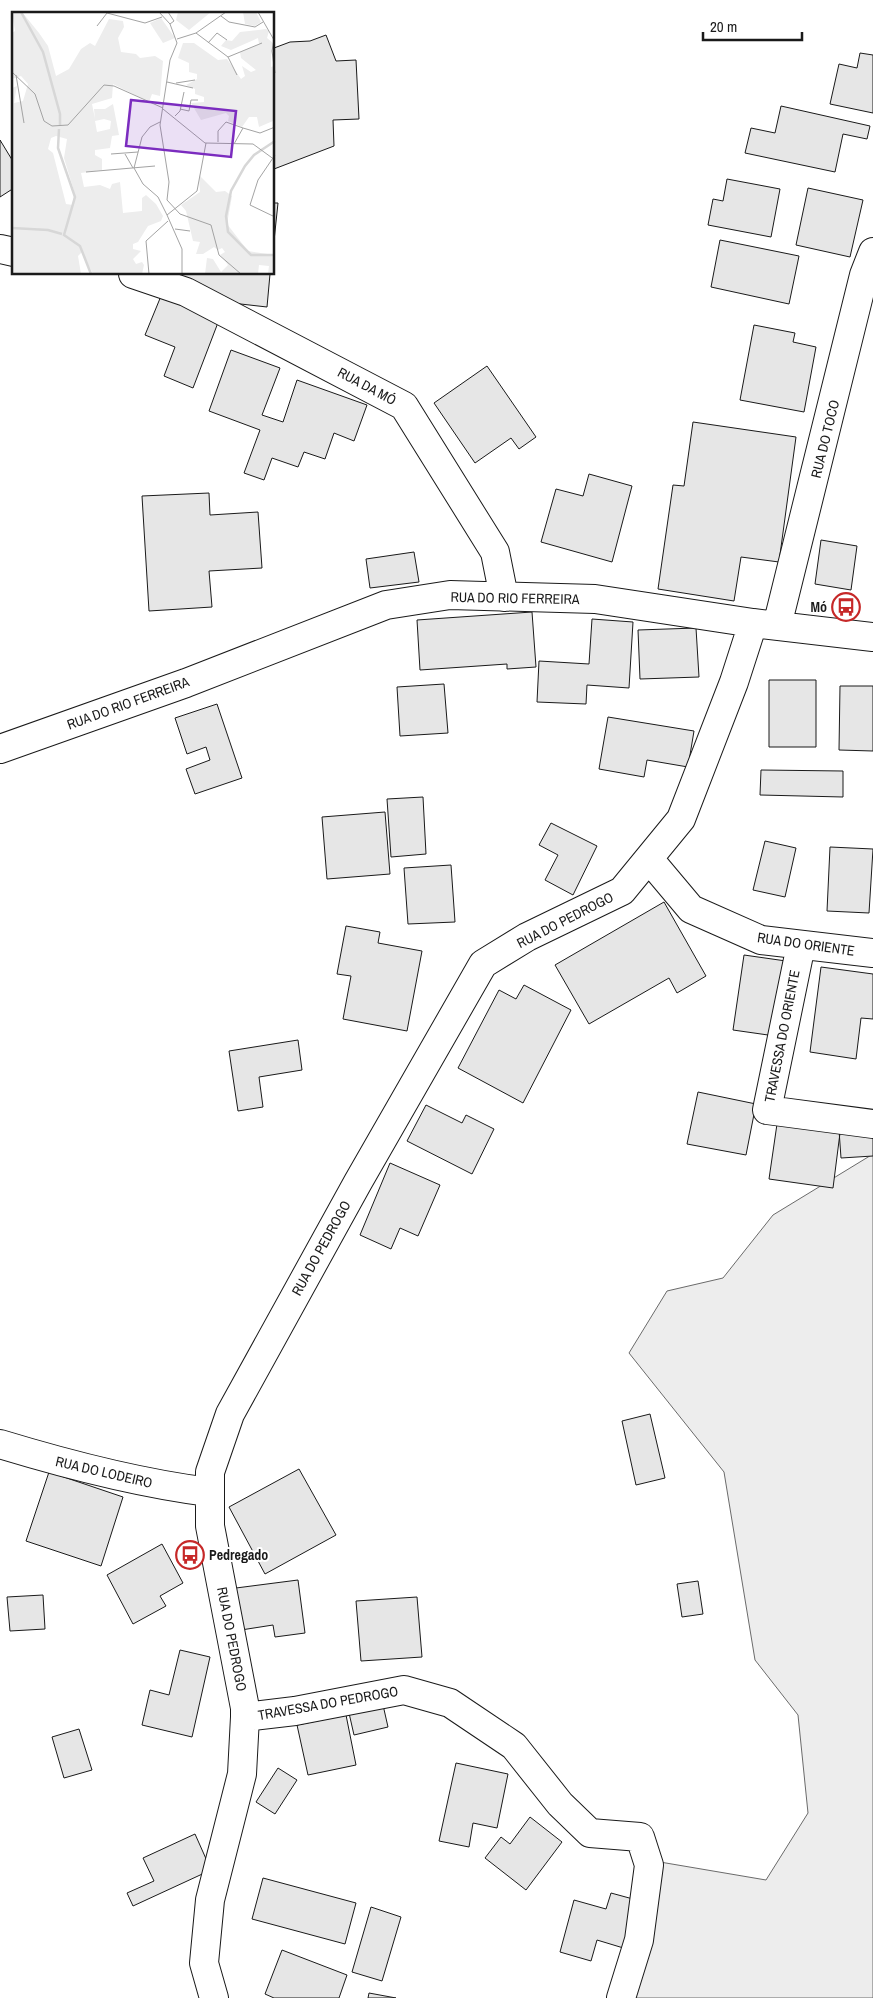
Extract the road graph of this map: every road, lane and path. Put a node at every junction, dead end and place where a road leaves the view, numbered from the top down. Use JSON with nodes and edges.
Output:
{"nodes":[{"id":1,"x":873,"y":252,"type":"edge"},
{"id":2,"x":136,"y":275,"type":"edge"},
{"id":3,"x":504,"y":597,"type":"junction"},
{"id":4,"x":765,"y":624,"type":"junction"},
{"id":5,"x":873,"y":637,"type":"edge"},
{"id":6,"x":0,"y":749,"type":"edge"},
{"id":7,"x":649,"y":858,"type":"junction"},
{"id":8,"x":800,"y":945,"type":"junction"},
{"id":9,"x":873,"y":953,"type":"edge"},
{"id":10,"x":873,"y":1124,"type":"edge"},
{"id":11,"x":0,"y":1444,"type":"edge"},
{"id":12,"x":209,"y":1492,"type":"junction"},
{"id":13,"x":245,"y":1717,"type":"junction"},
{"id":14,"x":214,"y":1998,"type":"edge"},
{"id":15,"x":621,"y":1998,"type":"edge"}],
"edges":[{"from":1,"to":4,"type":"street","name":"RUA DO TOCO"},
{"from":2,"to":3,"type":"street","name":"RUA DA MÓ"},
{"from":3,"to":4,"type":"street","name":"RUA DO RIO FERREIRA"},
{"from":3,"to":6,"type":"street","name":"RUA DO RIO FERREIRA"},
{"from":4,"to":5,"type":"street","name":"RUA DO RIO FERREIRA"},
{"from":4,"to":7,"type":"street","name":"RUA DO PEDROGO"},
{"from":7,"to":8,"type":"street","name":"RUA DO ORIENTE"},
{"from":7,"to":12,"type":"street","name":"RUA DO PEDROGO"},
{"from":8,"to":9,"type":"street","name":"RUA DO ORIENTE"},
{"from":8,"to":10,"type":"street","name":"TRAVESSA DO ORIENTE"},
{"from":11,"to":12,"type":"street","name":"RUA DO LODEIRO"},
{"from":12,"to":13,"type":"street","name":"RUA DO PEDROGO"},
{"from":13,"to":14,"type":"street","name":"RUA DO PEDROGO"},
{"from":13,"to":15,"type":"street","name":"TRAVESSA DO PEDROGO"}]}
